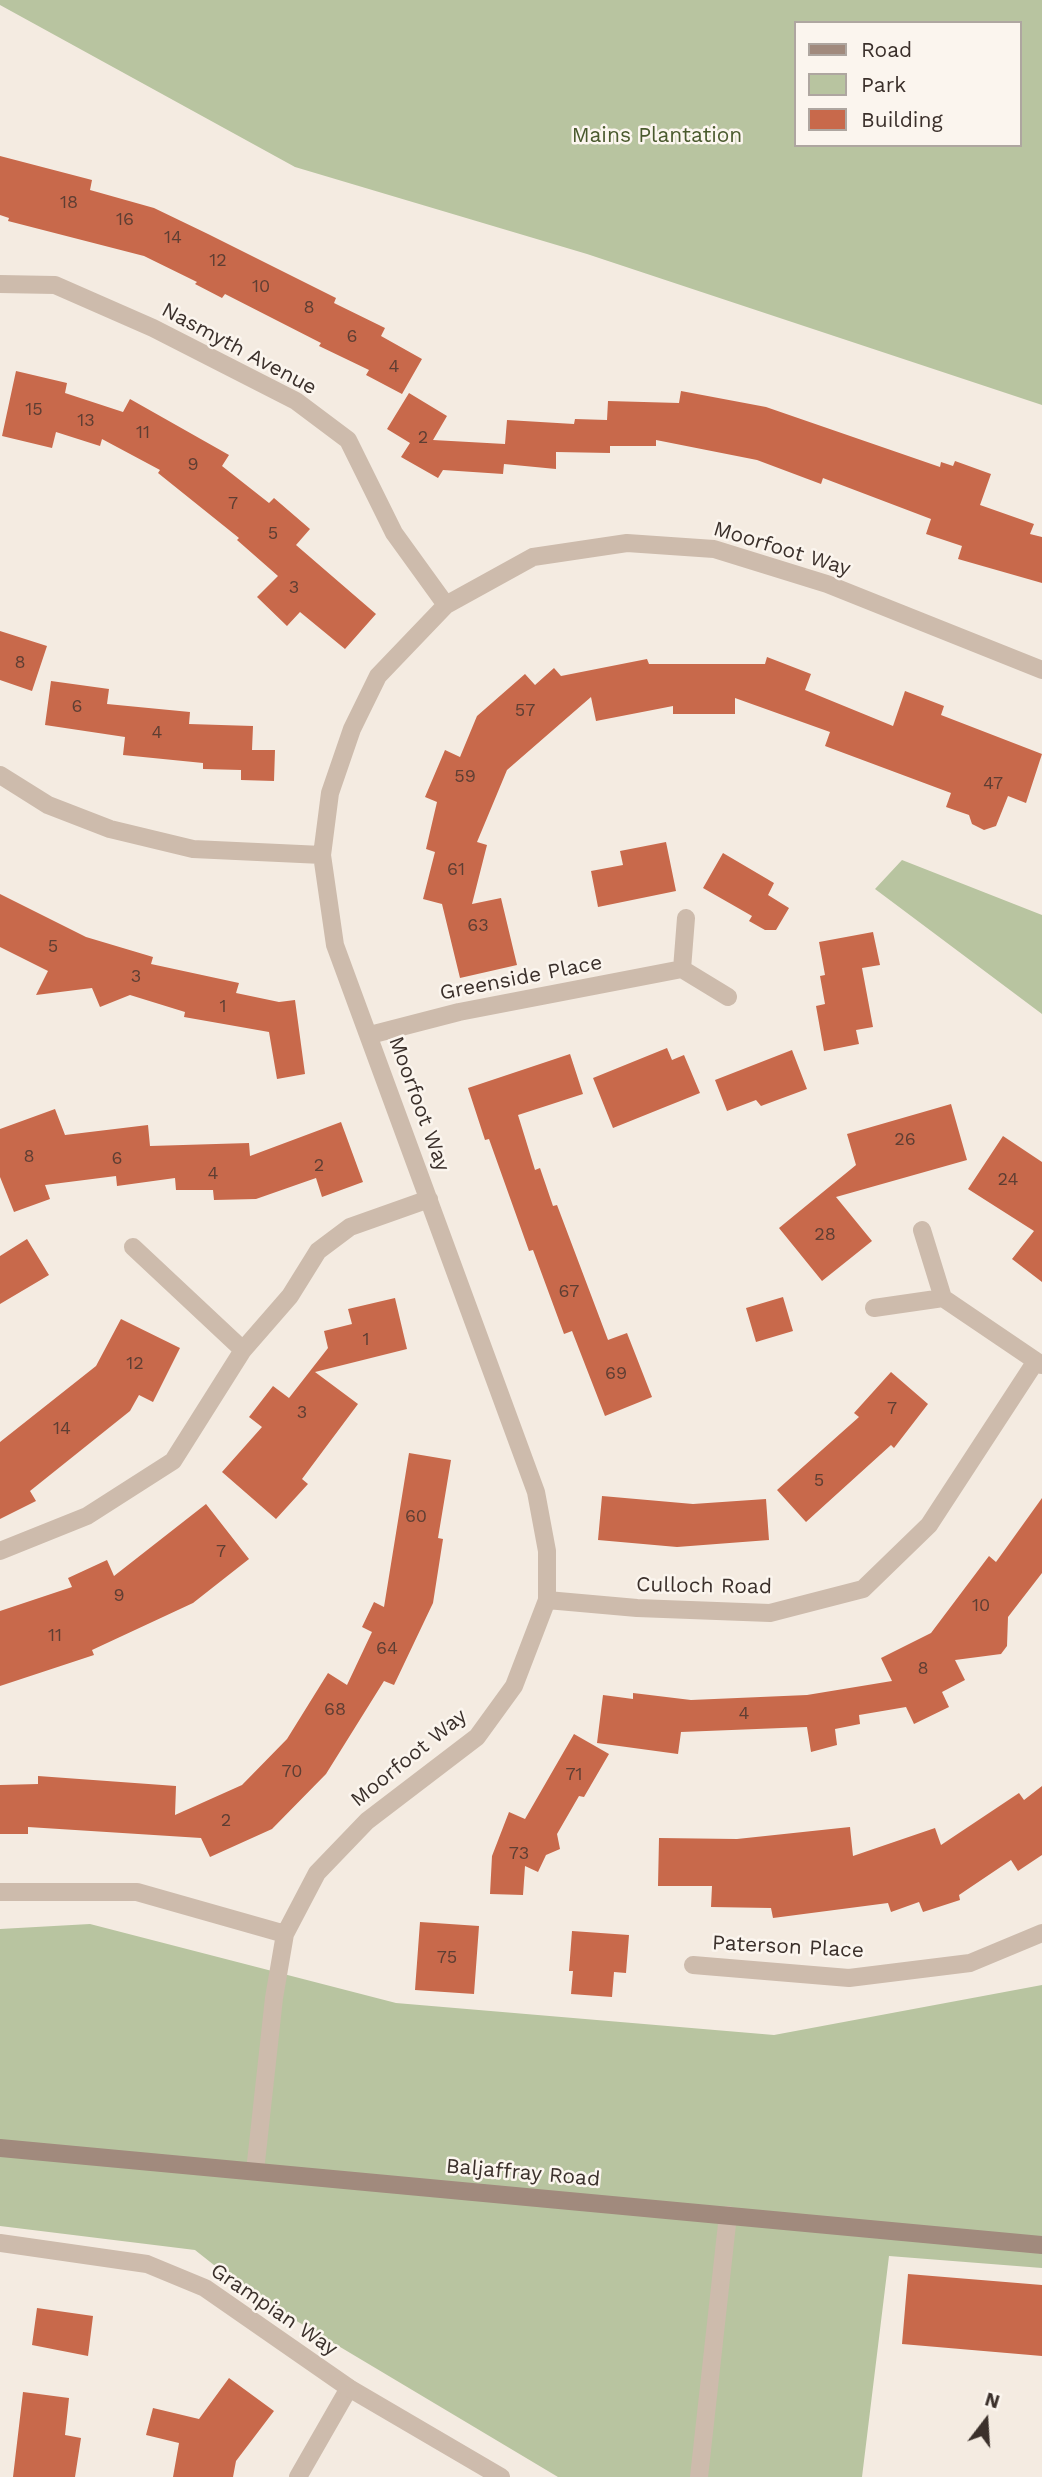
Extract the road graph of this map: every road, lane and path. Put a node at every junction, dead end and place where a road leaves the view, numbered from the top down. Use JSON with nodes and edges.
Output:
{"nodes":[{"id":1,"x":0,"y":284,"type":"edge"},
{"id":2,"x":446,"y":605,"type":"junction"},
{"id":3,"x":1042,"y":670,"type":"edge"},
{"id":4,"x":0,"y":775,"type":"edge"},
{"id":5,"x":323,"y":855,"type":"junction"},
{"id":6,"x":686,"y":918,"type":"dead end"},
{"id":7,"x":682,"y":969,"type":"junction"},
{"id":8,"x":728,"y":997,"type":"dead end"},
{"id":9,"x":370,"y":1035,"type":"junction"},
{"id":10,"x":429,"y":1199,"type":"junction"},
{"id":11,"x":922,"y":1230,"type":"dead end"},
{"id":12,"x":133,"y":1247,"type":"dead end"},
{"id":13,"x":943,"y":1298,"type":"junction"},
{"id":14,"x":874,"y":1308,"type":"dead end"},
{"id":15,"x":243,"y":1350,"type":"junction"},
{"id":16,"x":1039,"y":1363,"type":"edge"},
{"id":17,"x":0,"y":1551,"type":"edge"},
{"id":18,"x":547,"y":1600,"type":"junction"},
{"id":19,"x":0,"y":1892,"type":"edge"},
{"id":20,"x":1042,"y":1933,"type":"edge"},
{"id":21,"x":285,"y":1934,"type":"junction"},
{"id":22,"x":694,"y":1965,"type":"dead end"},
{"id":23,"x":0,"y":2148,"type":"edge"},
{"id":24,"x":255,"y":2171,"type":"junction"},
{"id":25,"x":728,"y":2215,"type":"junction"},
{"id":26,"x":0,"y":2243,"type":"edge"},
{"id":27,"x":1042,"y":2245,"type":"edge"},
{"id":28,"x":349,"y":2388,"type":"junction"},
{"id":29,"x":298,"y":2477,"type":"edge"},
{"id":30,"x":501,"y":2477,"type":"edge"},
{"id":31,"x":699,"y":2477,"type":"edge"}],
"edges":[{"from":1,"to":2,"type":"street","name":"Nasmyth Avenue"},
{"from":2,"to":3,"type":"street","name":"Moorfoot Way"},
{"from":2,"to":5,"type":"street","name":"Moorfoot Way"},
{"from":4,"to":5,"type":"street"},
{"from":5,"to":9,"type":"street","name":"Moorfoot Way"},
{"from":6,"to":7,"type":"street"},
{"from":7,"to":8,"type":"street"},
{"from":7,"to":9,"type":"street","name":"Greenside Place"},
{"from":9,"to":10,"type":"street","name":"Moorfoot Way"},
{"from":10,"to":15,"type":"street"},
{"from":10,"to":18,"type":"street","name":"Moorfoot Way"},
{"from":11,"to":13,"type":"street"},
{"from":12,"to":15,"type":"street"},
{"from":13,"to":14,"type":"street"},
{"from":13,"to":16,"type":"street"},
{"from":15,"to":17,"type":"street"},
{"from":16,"to":18,"type":"street","name":"Culloch Road"},
{"from":18,"to":21,"type":"street","name":"Moorfoot Way"},
{"from":19,"to":21,"type":"street"},
{"from":20,"to":22,"type":"street","name":"Paterson Place"},
{"from":21,"to":24,"type":"street","name":"Moorfoot Way"},
{"from":23,"to":24,"type":"main road","name":"Baljaffray Road"},
{"from":24,"to":25,"type":"main road","name":"Baljaffray Road"},
{"from":25,"to":27,"type":"main road","name":"Baljaffray Road"},
{"from":25,"to":31,"type":"street"},
{"from":26,"to":28,"type":"street","name":"Grampian Way"},
{"from":28,"to":29,"type":"street"},
{"from":28,"to":30,"type":"street","name":"Grampian Way"}]}
